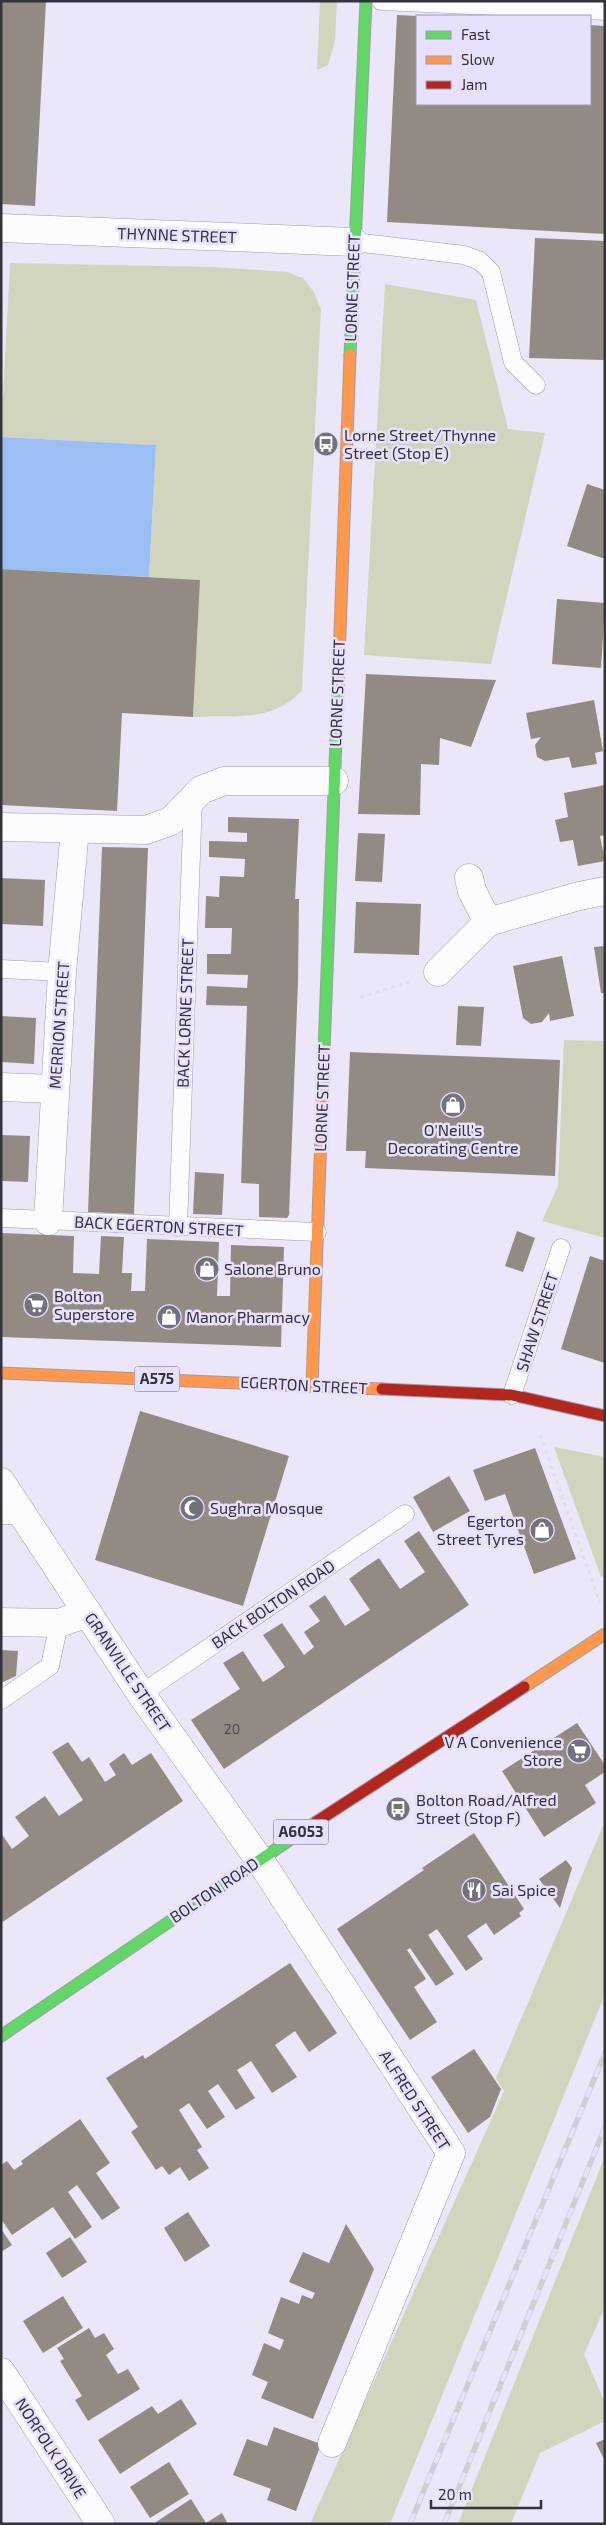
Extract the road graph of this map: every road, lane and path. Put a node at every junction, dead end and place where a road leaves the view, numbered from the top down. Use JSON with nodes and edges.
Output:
{"nodes":[{"id":1,"x":366,"y":1,"type":"edge"},
{"id":2,"x":381,"y":1,"type":"edge"},
{"id":3,"x":605,"y":11,"type":"edge"},
{"id":4,"x":1,"y":228,"type":"edge"},
{"id":5,"x":354,"y":242,"type":"junction"},
{"id":6,"x":536,"y":385,"type":"dead end"},
{"id":7,"x":334,"y":781,"type":"junction"},
{"id":8,"x":193,"y":798,"type":"junction"},
{"id":9,"x":1,"y":827,"type":"edge"},
{"id":10,"x":75,"y":829,"type":"junction"},
{"id":11,"x":469,"y":878,"type":"dead end"},
{"id":12,"x":605,"y":891,"type":"edge"},
{"id":13,"x":488,"y":922,"type":"junction"},
{"id":14,"x":1,"y":969,"type":"edge"},
{"id":15,"x":62,"y":972,"type":"junction"},
{"id":16,"x":438,"y":972,"type":"joint"},
{"id":17,"x":325,"y":1006,"type":"junction"},
{"id":18,"x":1,"y":1087,"type":"edge"},
{"id":19,"x":56,"y":1089,"type":"junction"},
{"id":20,"x":1,"y":1218,"type":"edge"},
{"id":21,"x":48,"y":1221,"type":"junction"},
{"id":22,"x":178,"y":1227,"type":"junction"},
{"id":23,"x":317,"y":1232,"type":"junction"},
{"id":24,"x":561,"y":1248,"type":"dead end"},
{"id":25,"x":1,"y":1373,"type":"edge"},
{"id":26,"x":312,"y":1385,"type":"junction"},
{"id":27,"x":519,"y":1396,"type":"junction"},
{"id":28,"x":605,"y":1416,"type":"edge"},
{"id":29,"x":1,"y":1482,"type":"edge"},
{"id":30,"x":406,"y":1514,"type":"dead end"},
{"id":31,"x":12,"y":1516,"type":"edge"},
{"id":32,"x":602,"y":1608,"type":"dead end"},
{"id":33,"x":88,"y":1614,"type":"junction"},
{"id":34,"x":1,"y":1622,"type":"edge"},
{"id":35,"x":59,"y":1623,"type":"junction"},
{"id":36,"x":605,"y":1634,"type":"edge"},
{"id":37,"x":141,"y":1694,"type":"junction"},
{"id":38,"x":1,"y":1700,"type":"edge"},
{"id":39,"x":259,"y":1859,"type":"junction"},
{"id":40,"x":1,"y":2036,"type":"edge"},
{"id":41,"x":1,"y":2372,"type":"edge"},
{"id":42,"x":332,"y":2443,"type":"dead end"},
{"id":43,"x":101,"y":2524,"type":"edge"}],
"edges":[{"from":1,"to":5,"type":"street","name":"LORNE STREET"},
{"from":2,"to":3,"type":"lane"},
{"from":4,"to":5,"type":"street","name":"THYNNE STREET"},
{"from":5,"to":6,"type":"lane"},
{"from":5,"to":7,"type":"street","name":"LORNE STREET"},
{"from":7,"to":8,"type":"street"},
{"from":7,"to":17,"type":"street","name":"LORNE STREET"},
{"from":8,"to":10,"type":"street"},
{"from":8,"to":22,"type":"lane","name":"BACK LORNE STREET"},
{"from":9,"to":10,"type":"street"},
{"from":10,"to":15,"type":"street","name":"MERRION STREET"},
{"from":11,"to":13,"type":"street"},
{"from":12,"to":13,"type":"street"},
{"from":13,"to":16,"type":"street"},
{"from":14,"to":15,"type":"lane"},
{"from":15,"to":19,"type":"street","name":"MERRION STREET"},
{"from":16,"to":17,"type":"path"},
{"from":17,"to":23,"type":"street","name":"LORNE STREET"},
{"from":18,"to":19,"type":"street"},
{"from":19,"to":21,"type":"street","name":"MERRION STREET"},
{"from":20,"to":21,"type":"lane","name":"BACK EGERTON STREET"},
{"from":21,"to":22,"type":"lane","name":"BACK EGERTON STREET"},
{"from":22,"to":23,"type":"lane","name":"BACK EGERTON STREET"},
{"from":23,"to":26,"type":"street","name":"LORNE STREET"},
{"from":24,"to":27,"type":"lane","name":"SHAW STREET"},
{"from":25,"to":26,"type":"street","name":"EGERTON STREET","number":"A575"},
{"from":26,"to":27,"type":"street","name":"EGERTON STREET","number":"A575"},
{"from":27,"to":28,"type":"street","name":"EGERTON STREET","number":"A575"},
{"from":27,"to":32,"type":"path"},
{"from":29,"to":31,"type":"street","name":"GRANVILLE STREET"},
{"from":30,"to":37,"type":"lane","name":"BACK BOLTON ROAD"},
{"from":31,"to":33,"type":"street","name":"GRANVILLE STREET"},
{"from":33,"to":35,"type":"street"},
{"from":33,"to":37,"type":"street","name":"GRANVILLE STREET"},
{"from":34,"to":35,"type":"street"},
{"from":35,"to":38,"type":"lane"},
{"from":36,"to":39,"type":"street","name":"BOLTON ROAD","number":"A6053"},
{"from":37,"to":39,"type":"street","name":"GRANVILLE STREET"},
{"from":39,"to":40,"type":"street","name":"BOLTON ROAD","number":"A6053"},
{"from":39,"to":42,"type":"street","name":"ALFRED STREET"},
{"from":41,"to":43,"type":"street","name":"NORFOLK DRIVE"}]}
